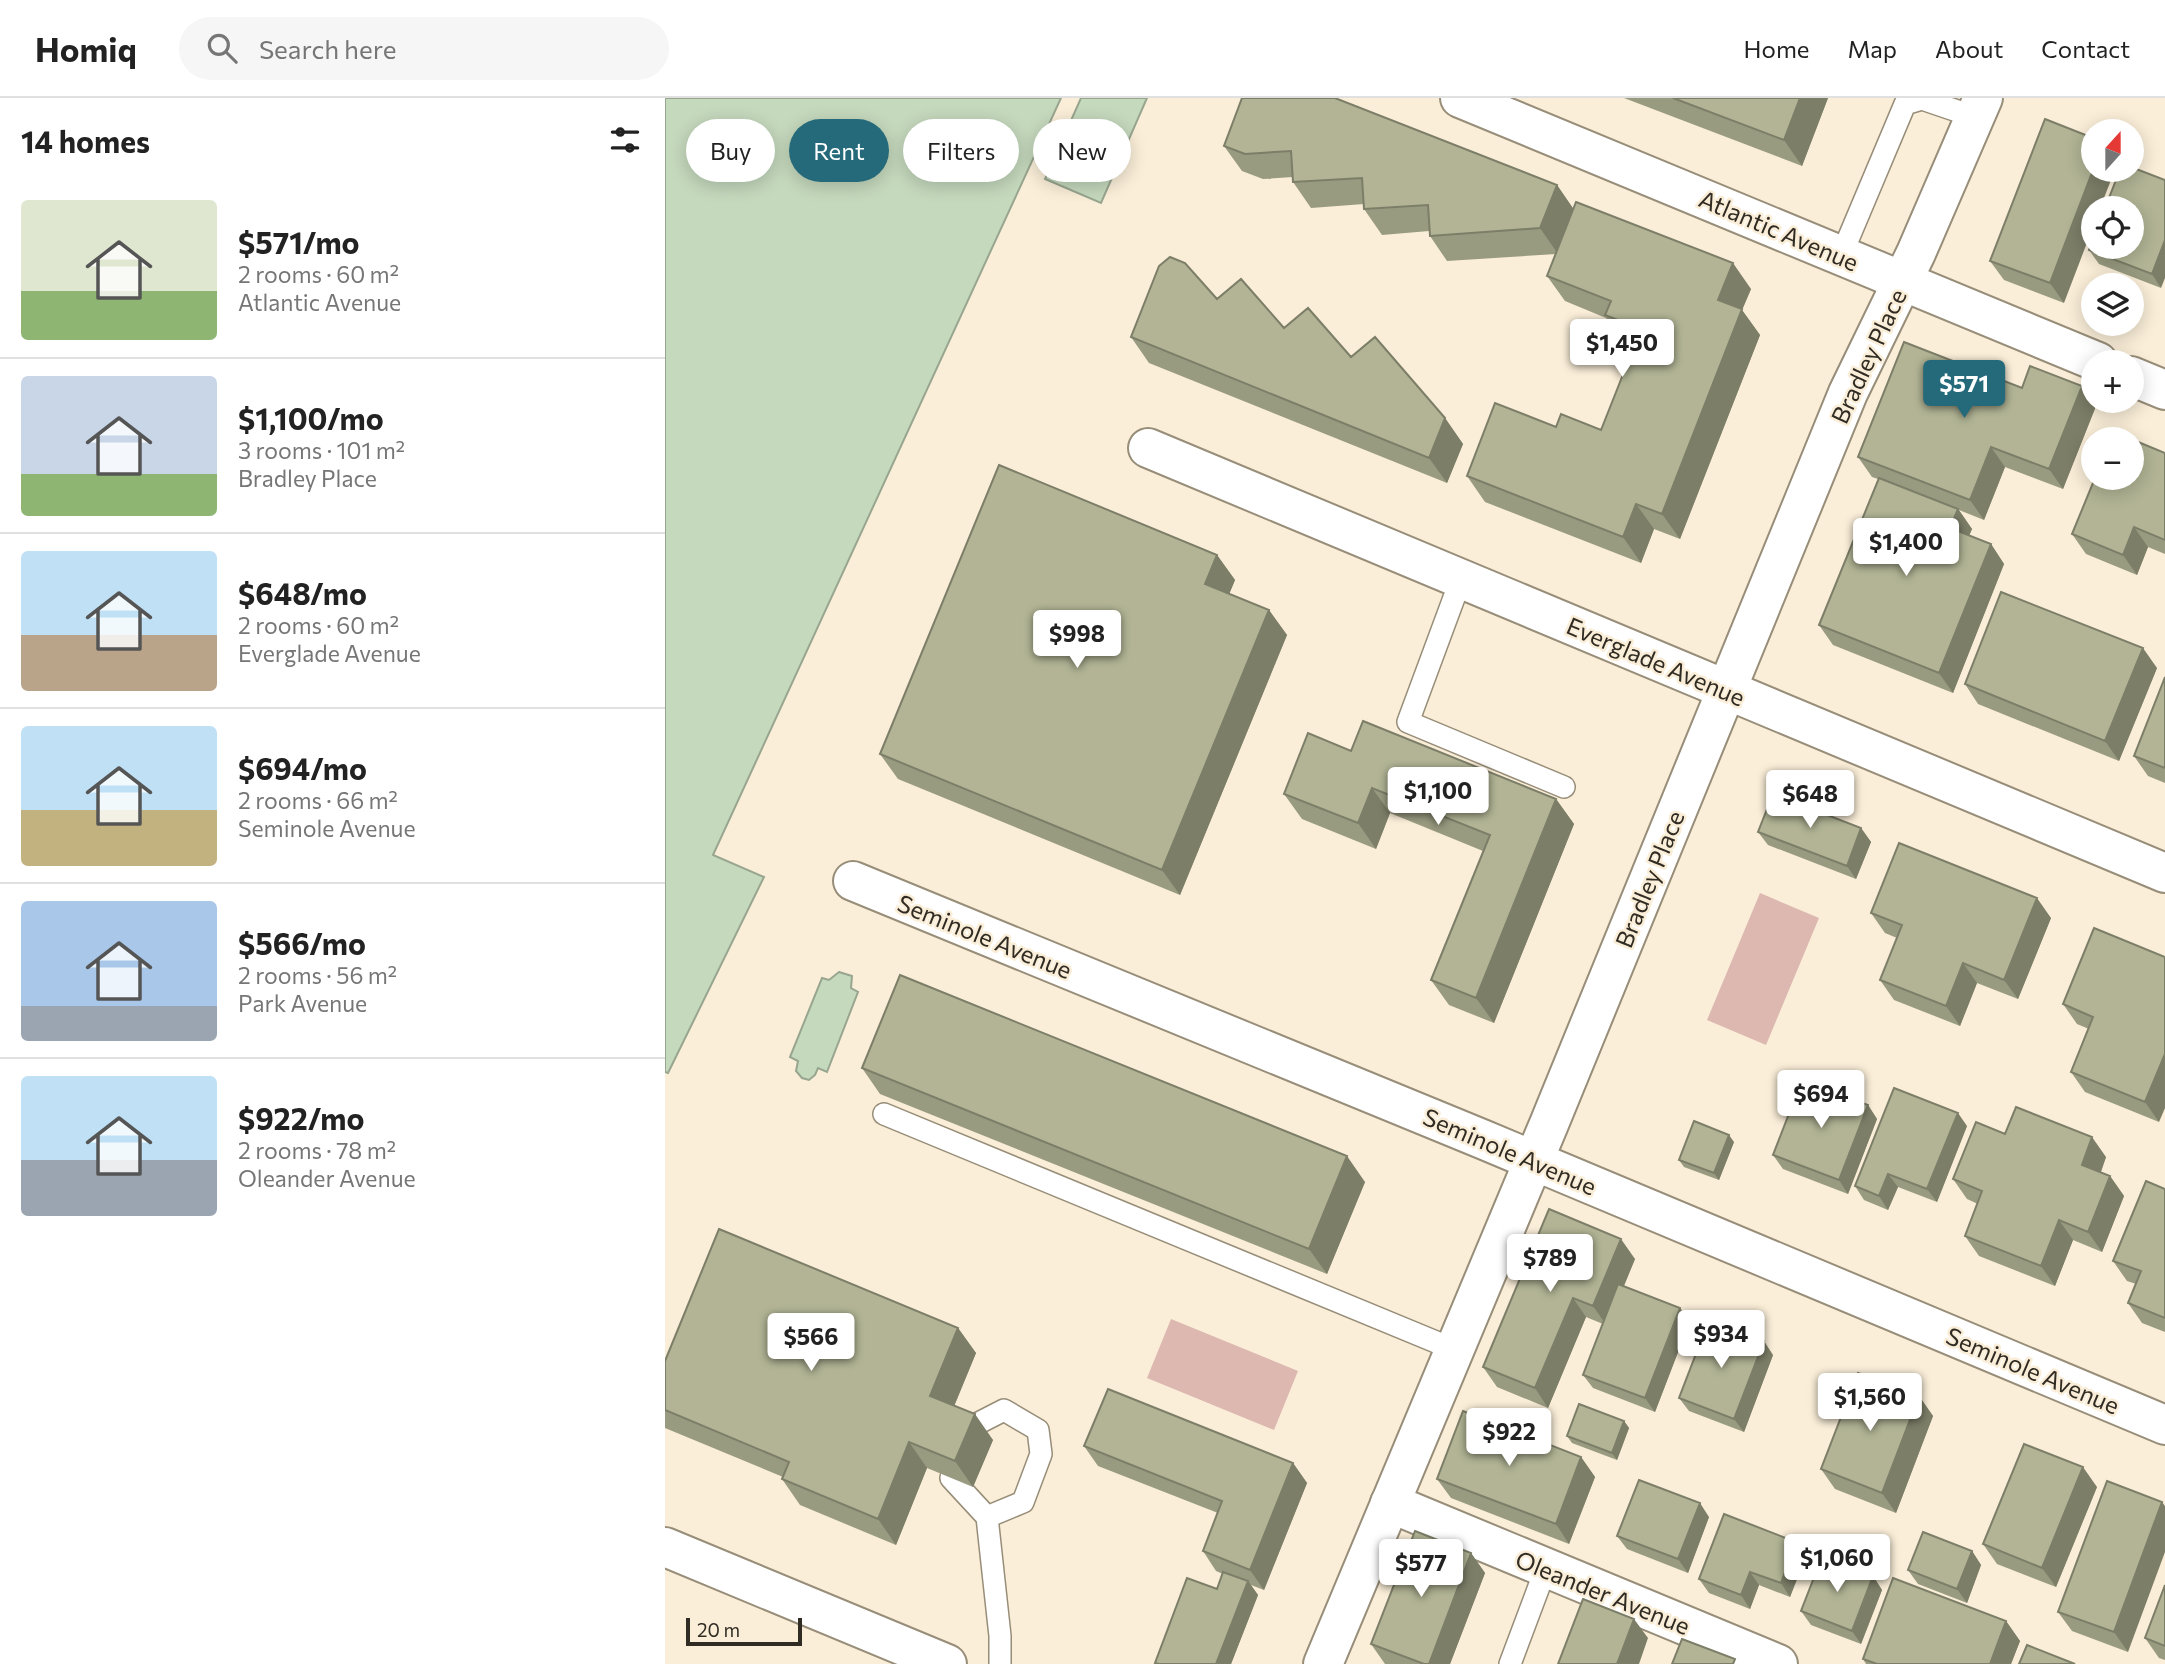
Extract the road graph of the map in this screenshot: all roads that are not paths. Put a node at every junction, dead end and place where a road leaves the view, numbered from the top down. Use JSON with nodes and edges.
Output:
{"nodes":[{"id":1,"x":1460,"y":98,"type":"edge"},
{"id":2,"x":1979,"y":108,"type":"edge"},
{"id":3,"x":1841,"y":256,"type":"junction"},
{"id":4,"x":1902,"y":281,"type":"junction"},
{"id":5,"x":2081,"y":355,"type":"edge"},
{"id":6,"x":2144,"y":381,"type":"edge"},
{"id":7,"x":2165,"y":390,"type":"edge"},
{"id":8,"x":1149,"y":448,"type":"dead end"},
{"id":9,"x":1461,"y":579,"type":"junction"},
{"id":10,"x":1727,"y":691,"type":"junction"},
{"id":11,"x":1564,"y":787,"type":"dead end"},
{"id":12,"x":2165,"y":873,"type":"edge"},
{"id":13,"x":853,"y":881,"type":"dead end"},
{"id":14,"x":884,"y":1114,"type":"edge"},
{"id":15,"x":1533,"y":1160,"type":"junction"},
{"id":16,"x":1453,"y":1349,"type":"junction"},
{"id":17,"x":2165,"y":1425,"type":"edge"},
{"id":18,"x":967,"y":1429,"type":"edge"},
{"id":19,"x":951,"y":1478,"type":"edge"},
{"id":20,"x":1390,"y":1503,"type":"junction"},
{"id":21,"x":986,"y":1517,"type":"junction"},
{"id":22,"x":665,"y":1547,"type":"edge"},
{"id":23,"x":1546,"y":1568,"type":"junction"},
{"id":24,"x":947,"y":1664,"type":"edge"},
{"id":25,"x":1000,"y":1664,"type":"edge"},
{"id":26,"x":1323,"y":1664,"type":"edge"},
{"id":27,"x":1510,"y":1664,"type":"edge"},
{"id":28,"x":1778,"y":1664,"type":"edge"}],
"edges":[{"from":1,"to":3,"type":"street","name":"Atlantic Avenue"},
{"from":2,"to":3,"type":"lane"},
{"from":2,"to":4,"type":"street","name":"Bradley Place"},
{"from":3,"to":4,"type":"street","name":"Atlantic Avenue"},
{"from":4,"to":5,"type":"street","name":"Atlantic Avenue"},
{"from":4,"to":10,"type":"street","name":"Bradley Place"},
{"from":6,"to":7,"type":"street"},
{"from":8,"to":9,"type":"street","name":"Everglade Avenue"},
{"from":9,"to":10,"type":"street","name":"Everglade Avenue"},
{"from":9,"to":11,"type":"lane"},
{"from":10,"to":12,"type":"street","name":"Everglade Avenue"},
{"from":10,"to":15,"type":"street","name":"Bradley Place"},
{"from":13,"to":15,"type":"street","name":"Seminole Avenue"},
{"from":14,"to":16,"type":"lane"},
{"from":15,"to":16,"type":"street","name":"Bradley Place"},
{"from":15,"to":17,"type":"street","name":"Seminole Avenue"},
{"from":16,"to":20,"type":"street","name":"Bradley Place"},
{"from":18,"to":21,"type":"lane"},
{"from":19,"to":21,"type":"lane"},
{"from":20,"to":23,"type":"street","name":"Oleander Avenue"},
{"from":20,"to":26,"type":"street","name":"Bradley Place"},
{"from":21,"to":25,"type":"lane"},
{"from":22,"to":24,"type":"street"},
{"from":23,"to":27,"type":"lane"},
{"from":23,"to":28,"type":"street","name":"Oleander Avenue"}]}
